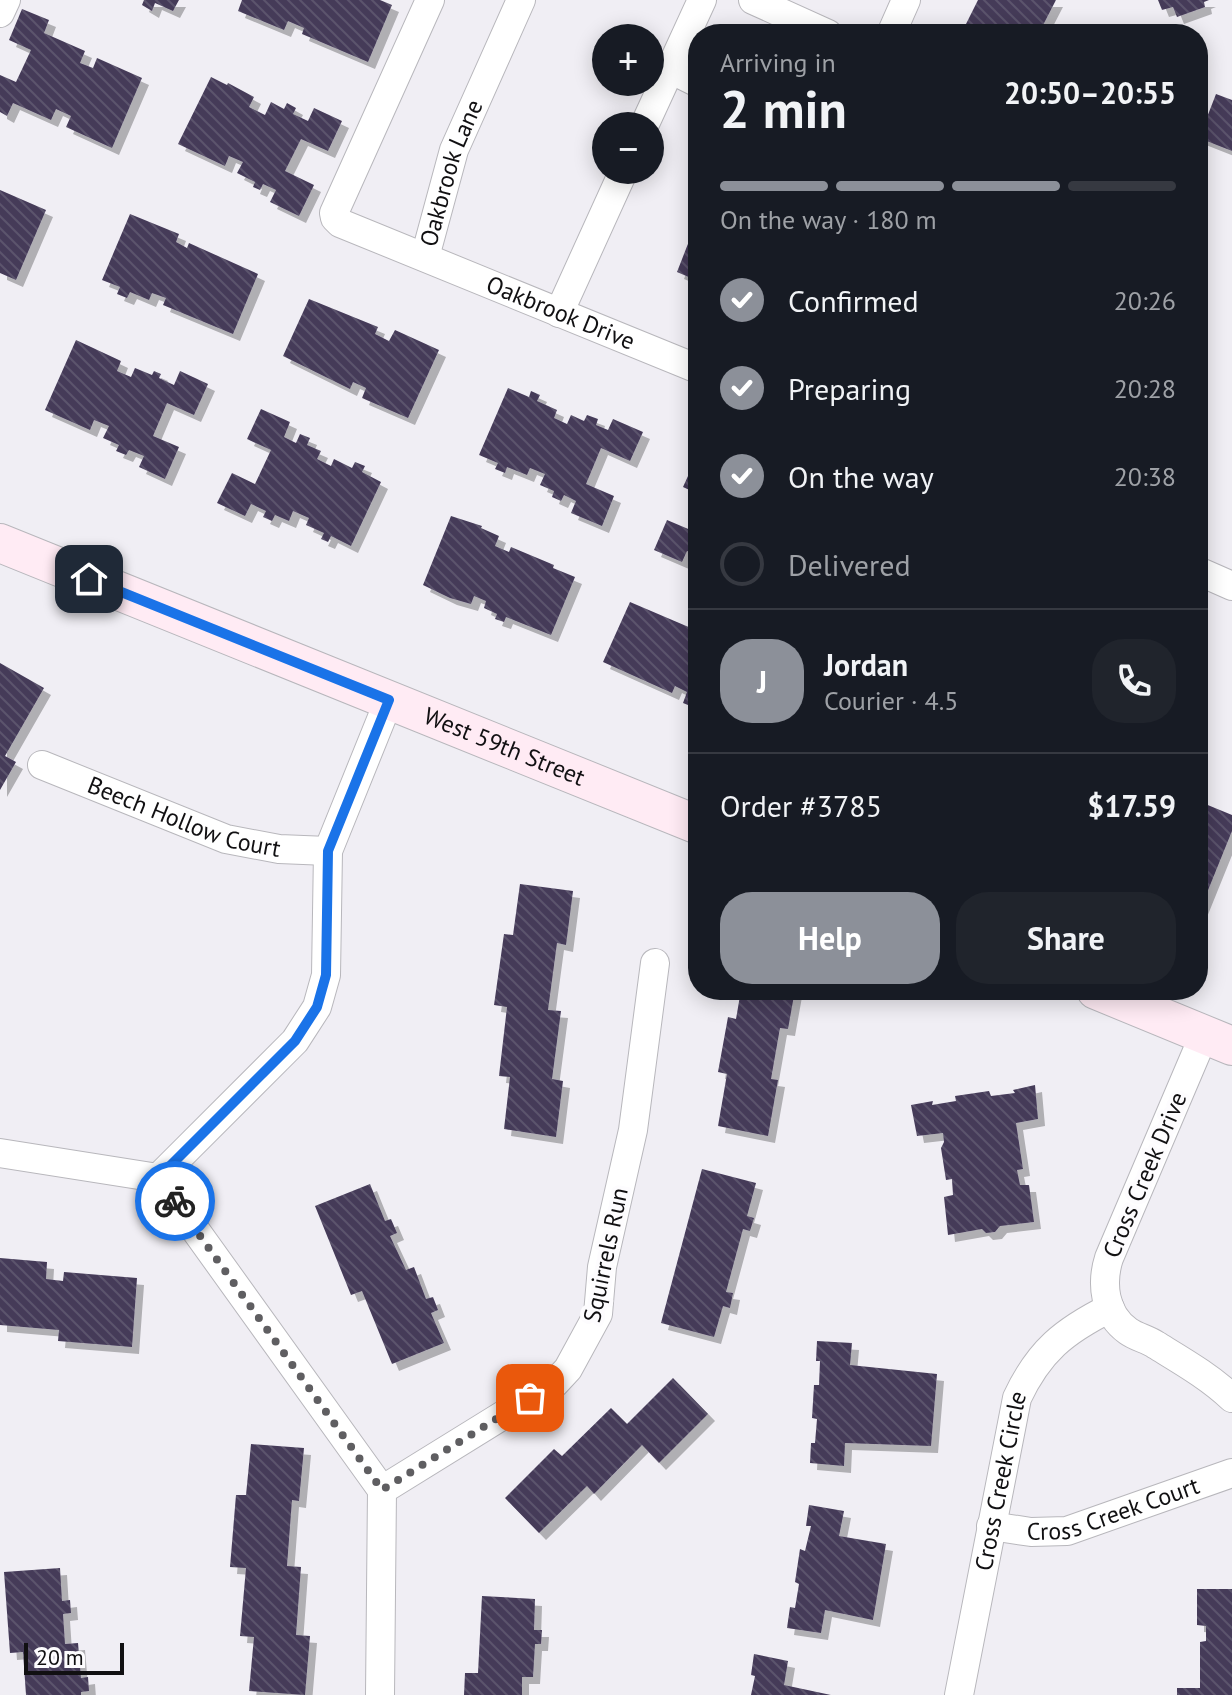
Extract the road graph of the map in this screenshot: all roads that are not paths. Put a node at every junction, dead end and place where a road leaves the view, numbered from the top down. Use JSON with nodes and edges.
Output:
{"nodes":[{"id":1,"x":6,"y":0,"type":"edge"},
{"id":2,"x":430,"y":0,"type":"edge"},
{"id":3,"x":521,"y":0,"type":"edge"},
{"id":4,"x":702,"y":0,"type":"edge"},
{"id":5,"x":753,"y":0,"type":"edge"},
{"id":6,"x":906,"y":0,"type":"edge"},
{"id":7,"x":0,"y":13,"type":"edge"},
{"id":8,"x":691,"y":24,"type":"edge"},
{"id":9,"x":806,"y":24,"type":"edge"},
{"id":10,"x":895,"y":24,"type":"edge"},
{"id":11,"x":688,"y":30,"type":"edge"},
{"id":12,"x":670,"y":69,"type":"junction"},
{"id":13,"x":688,"y":78,"type":"edge"},
{"id":14,"x":650,"y":112,"type":"edge"},
{"id":15,"x":618,"y":184,"type":"edge"},
{"id":16,"x":425,"y":257,"type":"junction"},
{"id":17,"x":559,"y":313,"type":"junction"},
{"id":18,"x":688,"y":365,"type":"edge"},
{"id":19,"x":0,"y":543,"type":"edge"},
{"id":20,"x":1208,"y":575,"type":"edge"},
{"id":21,"x":1232,"y":586,"type":"edge"},
{"id":22,"x":389,"y":700,"type":"junction"},
{"id":23,"x":42,"y":765,"type":"dead end"},
{"id":24,"x":688,"y":821,"type":"edge"},
{"id":25,"x":328,"y":851,"type":"junction"},
{"id":26,"x":655,"y":963,"type":"dead end"},
{"id":27,"x":1120,"y":1000,"type":"edge"},
{"id":28,"x":1218,"y":1041,"type":"edge"},
{"id":29,"x":0,"y":1153,"type":"edge"},
{"id":30,"x":158,"y":1178,"type":"junction"},
{"id":31,"x":1110,"y":1308,"type":"junction"},
{"id":32,"x":1232,"y":1398,"type":"edge"},
{"id":33,"x":1232,"y":1473,"type":"edge"},
{"id":34,"x":382,"y":1490,"type":"junction"},
{"id":35,"x":991,"y":1526,"type":"junction"},
{"id":36,"x":380,"y":1695,"type":"edge"},
{"id":37,"x":959,"y":1695,"type":"edge"}],
"edges":[{"from":1,"to":7,"type":"street"},
{"from":2,"to":16,"type":"street","name":"Oakbrook Lane"},
{"from":3,"to":16,"type":"street","name":"Oakbrook Lane"},
{"from":4,"to":8,"type":"street"},
{"from":5,"to":9,"type":"street"},
{"from":6,"to":10,"type":"street"},
{"from":11,"to":12,"type":"street"},
{"from":12,"to":13,"type":"street"},
{"from":12,"to":14,"type":"street"},
{"from":15,"to":17,"type":"street"},
{"from":16,"to":17,"type":"street","name":"Oakbrook Drive"},
{"from":17,"to":18,"type":"street","name":"Oakbrook Drive"},
{"from":19,"to":22,"type":"street","name":"West 59th Street"},
{"from":20,"to":21,"type":"street"},
{"from":22,"to":24,"type":"street","name":"West 59th Street"},
{"from":22,"to":25,"type":"street"},
{"from":23,"to":25,"type":"street","name":"Beech Hollow Court"},
{"from":25,"to":30,"type":"street"},
{"from":26,"to":34,"type":"street","name":"Squirrels Run"},
{"from":27,"to":28,"type":"street"},
{"from":28,"to":31,"type":"street","name":"Cross Creek Drive"},
{"from":29,"to":30,"type":"street"},
{"from":30,"to":34,"type":"street"},
{"from":31,"to":32,"type":"street"},
{"from":31,"to":35,"type":"street","name":"Cross Creek Circle"},
{"from":33,"to":35,"type":"street","name":"Cross Creek Court"},
{"from":34,"to":36,"type":"street"},
{"from":35,"to":37,"type":"street","name":"Cross Creek Circle"}]}
